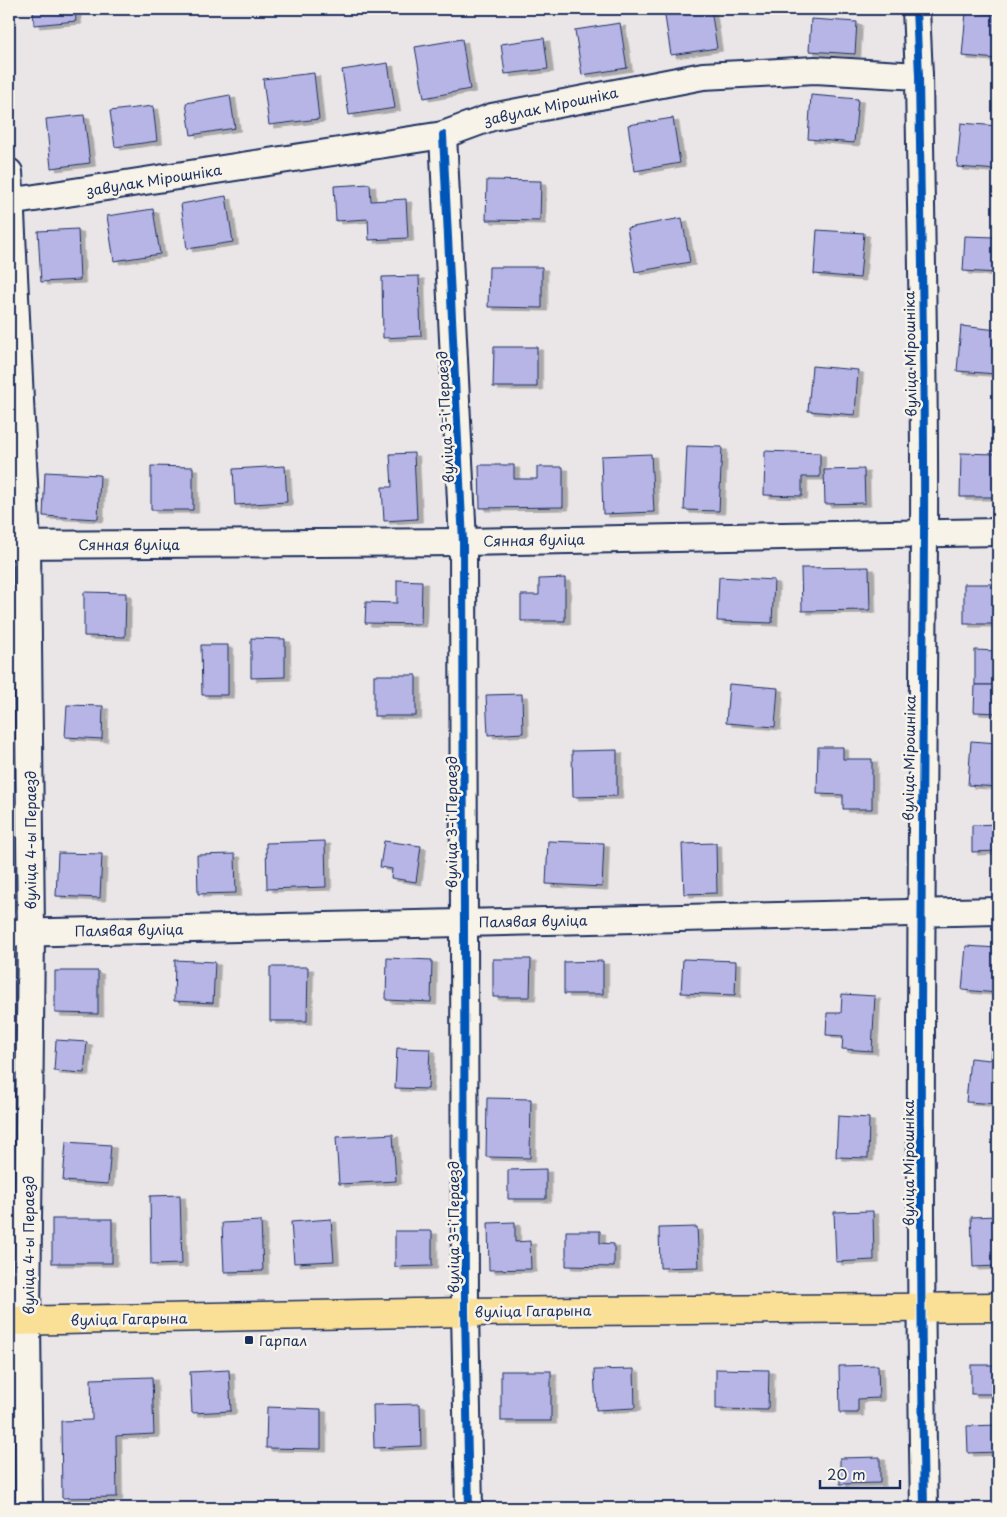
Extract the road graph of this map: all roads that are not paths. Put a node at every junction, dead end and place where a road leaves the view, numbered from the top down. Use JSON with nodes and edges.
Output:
{"nodes":[{"id":1,"x":916,"y":9,"type":"edge"},
{"id":2,"x":919,"y":76,"type":"junction"},
{"id":3,"x":443,"y":135,"type":"junction"},
{"id":4,"x":9,"y":172,"type":"edge"},
{"id":5,"x":10,"y":202,"type":"edge"},
{"id":6,"x":924,"y":532,"type":"junction"},
{"id":7,"x":998,"y":532,"type":"edge"},
{"id":8,"x":464,"y":542,"type":"junction"},
{"id":9,"x":18,"y":545,"type":"edge"},
{"id":10,"x":998,"y":911,"type":"edge"},
{"id":11,"x":920,"y":912,"type":"junction"},
{"id":12,"x":464,"y":922,"type":"junction"},
{"id":13,"x":20,"y":932,"type":"edge"},
{"id":14,"x":920,"y":1307,"type":"junction"},
{"id":15,"x":998,"y":1307,"type":"edge"},
{"id":16,"x":465,"y":1312,"type":"junction"},
{"id":17,"x":18,"y":1321,"type":"edge"},
{"id":18,"x":29,"y":1508,"type":"edge"},
{"id":19,"x":469,"y":1508,"type":"edge"},
{"id":20,"x":924,"y":1508,"type":"edge"}],
"edges":[{"from":1,"to":2,"type":"street","name":"вуліца Мірошніка"},
{"from":2,"to":3,"type":"street","name":"завулак Мірошніка"},
{"from":2,"to":6,"type":"street","name":"вуліца Мірошніка"},
{"from":3,"to":5,"type":"street","name":"завулак Мірошніка"},
{"from":3,"to":8,"type":"street","name":"вуліца 3-і Пераезд"},
{"from":4,"to":5,"type":"street","name":"вуліца 4-ы Пераезд"},
{"from":5,"to":9,"type":"street","name":"вуліца 4-ы Пераезд"},
{"from":6,"to":7,"type":"street","name":"Сянная вуліца"},
{"from":6,"to":8,"type":"street","name":"Сянная вуліца"},
{"from":6,"to":11,"type":"street","name":"вуліца Мірошніка"},
{"from":8,"to":9,"type":"street","name":"Сянная вуліца"},
{"from":8,"to":12,"type":"street","name":"вуліца 3-і Пераезд"},
{"from":9,"to":13,"type":"street","name":"вуліца 4-ы Пераезд"},
{"from":10,"to":11,"type":"street","name":"Палявая вуліца"},
{"from":11,"to":12,"type":"street","name":"Палявая вуліца"},
{"from":11,"to":14,"type":"street","name":"вуліца Мірошніка"},
{"from":12,"to":13,"type":"street","name":"Палявая вуліца"},
{"from":12,"to":16,"type":"street","name":"вуліца 3-і Пераезд"},
{"from":13,"to":17,"type":"street","name":"вуліца 4-ы Пераезд"},
{"from":14,"to":15,"type":"main road","name":"вуліца Гагарына"},
{"from":14,"to":16,"type":"main road","name":"вуліца Гагарына"},
{"from":14,"to":20,"type":"street","name":"вуліца Мірошніка"},
{"from":16,"to":17,"type":"main road","name":"вуліца Гагарына"},
{"from":16,"to":19,"type":"street","name":"вуліца 3-і Пераезд"},
{"from":17,"to":18,"type":"street","name":"вуліца 4-ы Пераезд"}]}
